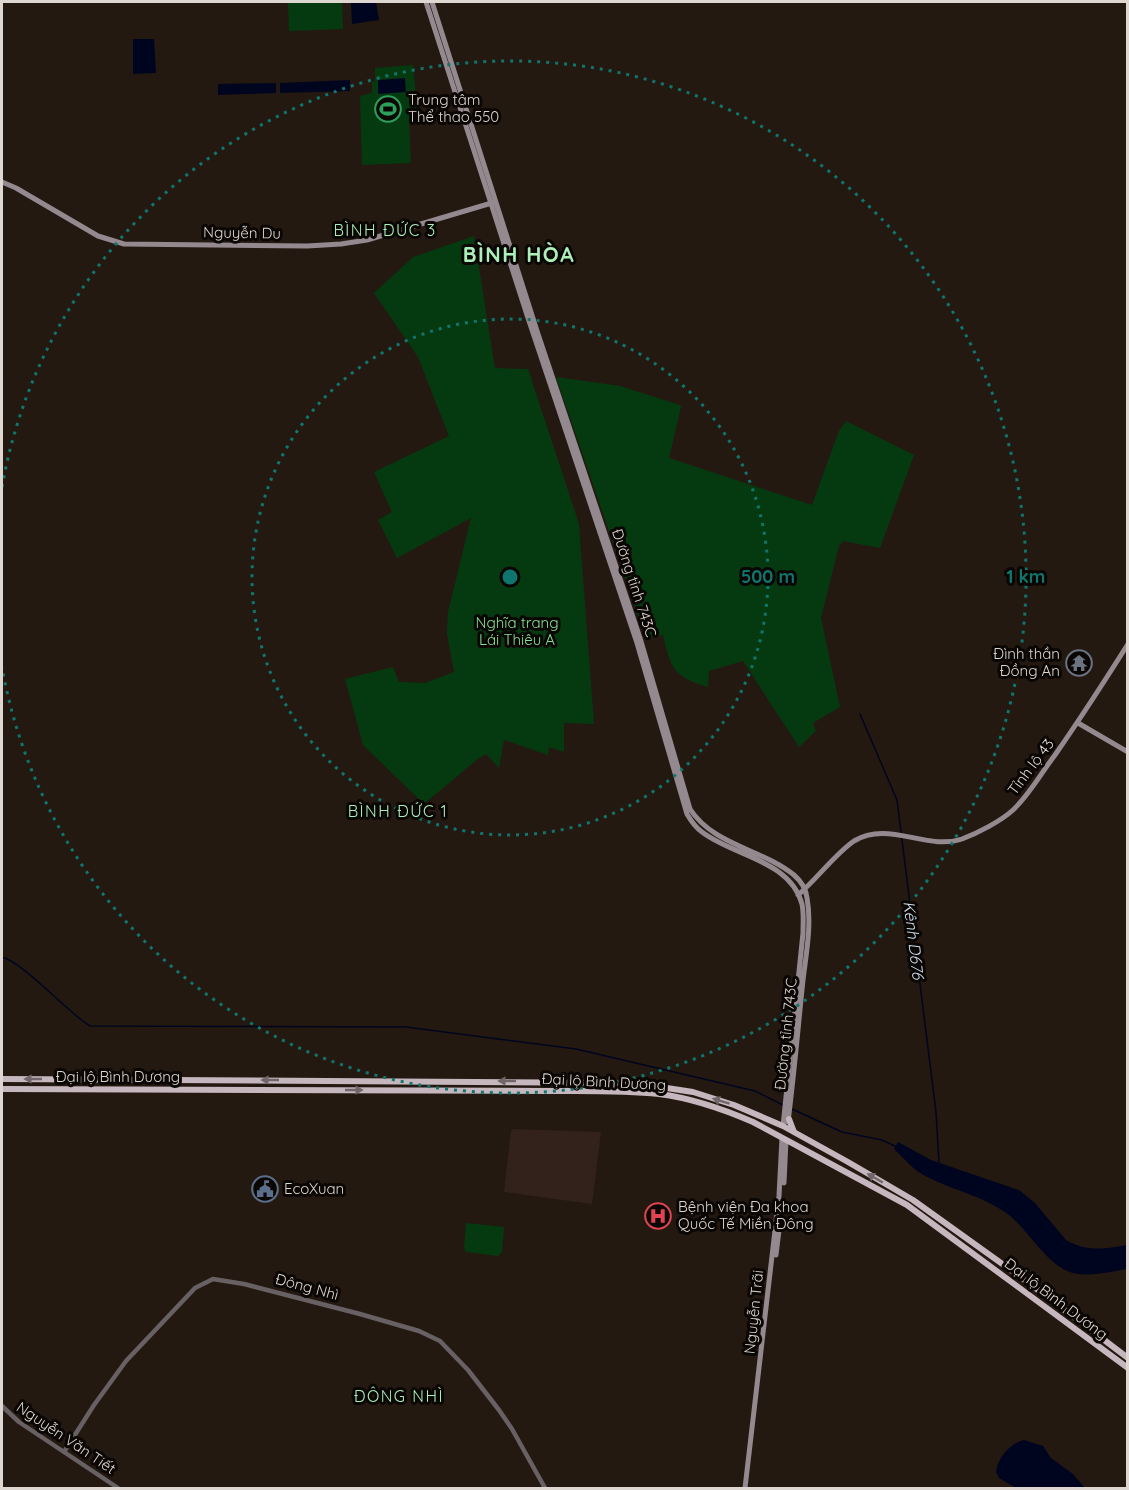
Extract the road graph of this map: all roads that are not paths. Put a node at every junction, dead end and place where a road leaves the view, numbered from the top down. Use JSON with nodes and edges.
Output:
{"nodes":[{"id":1,"x":426,"y":2,"type":"edge"},
{"id":2,"x":432,"y":2,"type":"edge"},
{"id":3,"x":433,"y":14,"type":"junction"},
{"id":4,"x":2,"y":182,"type":"edge"},
{"id":5,"x":495,"y":206,"type":"junction"},
{"id":6,"x":1128,"y":644,"type":"edge"},
{"id":7,"x":651,"y":682,"type":"junction"},
{"id":8,"x":1078,"y":723,"type":"junction"},
{"id":9,"x":1128,"y":752,"type":"edge"},
{"id":10,"x":805,"y":889,"type":"junction"},
{"id":11,"x":798,"y":895,"type":"junction"},
{"id":12,"x":795,"y":1034,"type":"junction"},
{"id":13,"x":2,"y":1079,"type":"edge"},
{"id":14,"x":310,"y":1080,"type":"junction"},
{"id":15,"x":412,"y":1080,"type":"junction"},
{"id":16,"x":2,"y":1089,"type":"edge"},
{"id":17,"x":310,"y":1089,"type":"junction"},
{"id":18,"x":414,"y":1090,"type":"junction"},
{"id":19,"x":786,"y":1118,"type":"junction"},
{"id":20,"x":775,"y":1123,"type":"junction"},
{"id":21,"x":785,"y":1128,"type":"junction"},
{"id":22,"x":794,"y":1132,"type":"junction"},
{"id":23,"x":784,"y":1139,"type":"junction"},
{"id":24,"x":1029,"y":1283,"type":"junction"},
{"id":25,"x":1024,"y":1289,"type":"junction"},
{"id":26,"x":1128,"y":1358,"type":"edge"},
{"id":27,"x":1128,"y":1368,"type":"edge"},
{"id":28,"x":2,"y":1406,"type":"edge"},
{"id":29,"x":64,"y":1452,"type":"junction"},
{"id":30,"x":118,"y":1488,"type":"edge"},
{"id":31,"x":545,"y":1488,"type":"edge"},
{"id":32,"x":747,"y":1488,"type":"edge"}],
"edges":[{"from":1,"to":3,"type":"main road","name":"Đường tỉnh 743C"},
{"from":2,"to":3,"type":"main road","name":"Đường tỉnh 743C"},
{"from":3,"to":5,"type":"main road","name":"Đường tỉnh 743C"},
{"from":4,"to":5,"type":"main road","name":"Nguyễn Du"},
{"from":5,"to":7,"type":"main road","name":"Đường tỉnh 743C"},
{"from":6,"to":8,"type":"main road","name":"Tỉnh lộ 43"},
{"from":7,"to":10,"type":"main road","name":"Đường tỉnh 743C"},
{"from":7,"to":11,"type":"main road","name":"Đường tỉnh 743C"},
{"from":8,"to":9,"type":"main road"},
{"from":8,"to":10,"type":"main road","name":"Tỉnh lộ 43"},
{"from":10,"to":11,"type":"main road"},
{"from":10,"to":12,"type":"main road","name":"Đường tỉnh 743C"},
{"from":11,"to":12,"type":"main road","name":"Đường tỉnh 743C"},
{"from":12,"to":19,"type":"main road","name":"Đường tỉnh 743C"},
{"from":14,"to":13,"type":"highway","name":"Đại lộ Bình Dương","one_way":true},
{"from":14,"to":15,"type":"highway","name":"Đại lộ Bình Dương"},
{"from":14,"to":17,"type":"highway"},
{"from":15,"to":18,"type":"highway"},
{"from":20,"to":15,"type":"highway","name":"Đại lộ Bình Dương","one_way":true},
{"from":16,"to":17,"type":"highway","name":"Đại lộ Bình Dương"},
{"from":17,"to":18,"type":"highway","name":"Đại lộ Bình Dương","one_way":true},
{"from":18,"to":23,"type":"highway","name":"Đại lộ Bình Dương"},
{"from":19,"to":20,"type":"highway"},
{"from":19,"to":21,"type":"main road","name":"Đường tỉnh 743C"},
{"from":19,"to":22,"type":"highway"},
{"from":20,"to":21,"type":"highway","name":"Đại lộ Bình Dương"},
{"from":21,"to":22,"type":"highway","name":"Đại lộ Bình Dương"},
{"from":21,"to":23,"type":"highway"},
{"from":24,"to":22,"type":"highway","name":"Đại lộ Bình Dương","one_way":true},
{"from":23,"to":25,"type":"highway","name":"Đại lộ Bình Dương"},
{"from":23,"to":32,"type":"main road","name":"Nguyễn Trãi"},
{"from":24,"to":25,"type":"highway"},
{"from":24,"to":26,"type":"highway","name":"Đại lộ Bình Dương"},
{"from":25,"to":27,"type":"highway","name":"Đại lộ Bình Dương"},
{"from":28,"to":29,"type":"street","name":"Nguyễn Văn Tiết"},
{"from":29,"to":30,"type":"street","name":"Nguyễn Văn Tiết"},
{"from":29,"to":31,"type":"street","name":"Đông Nhì"}]}
